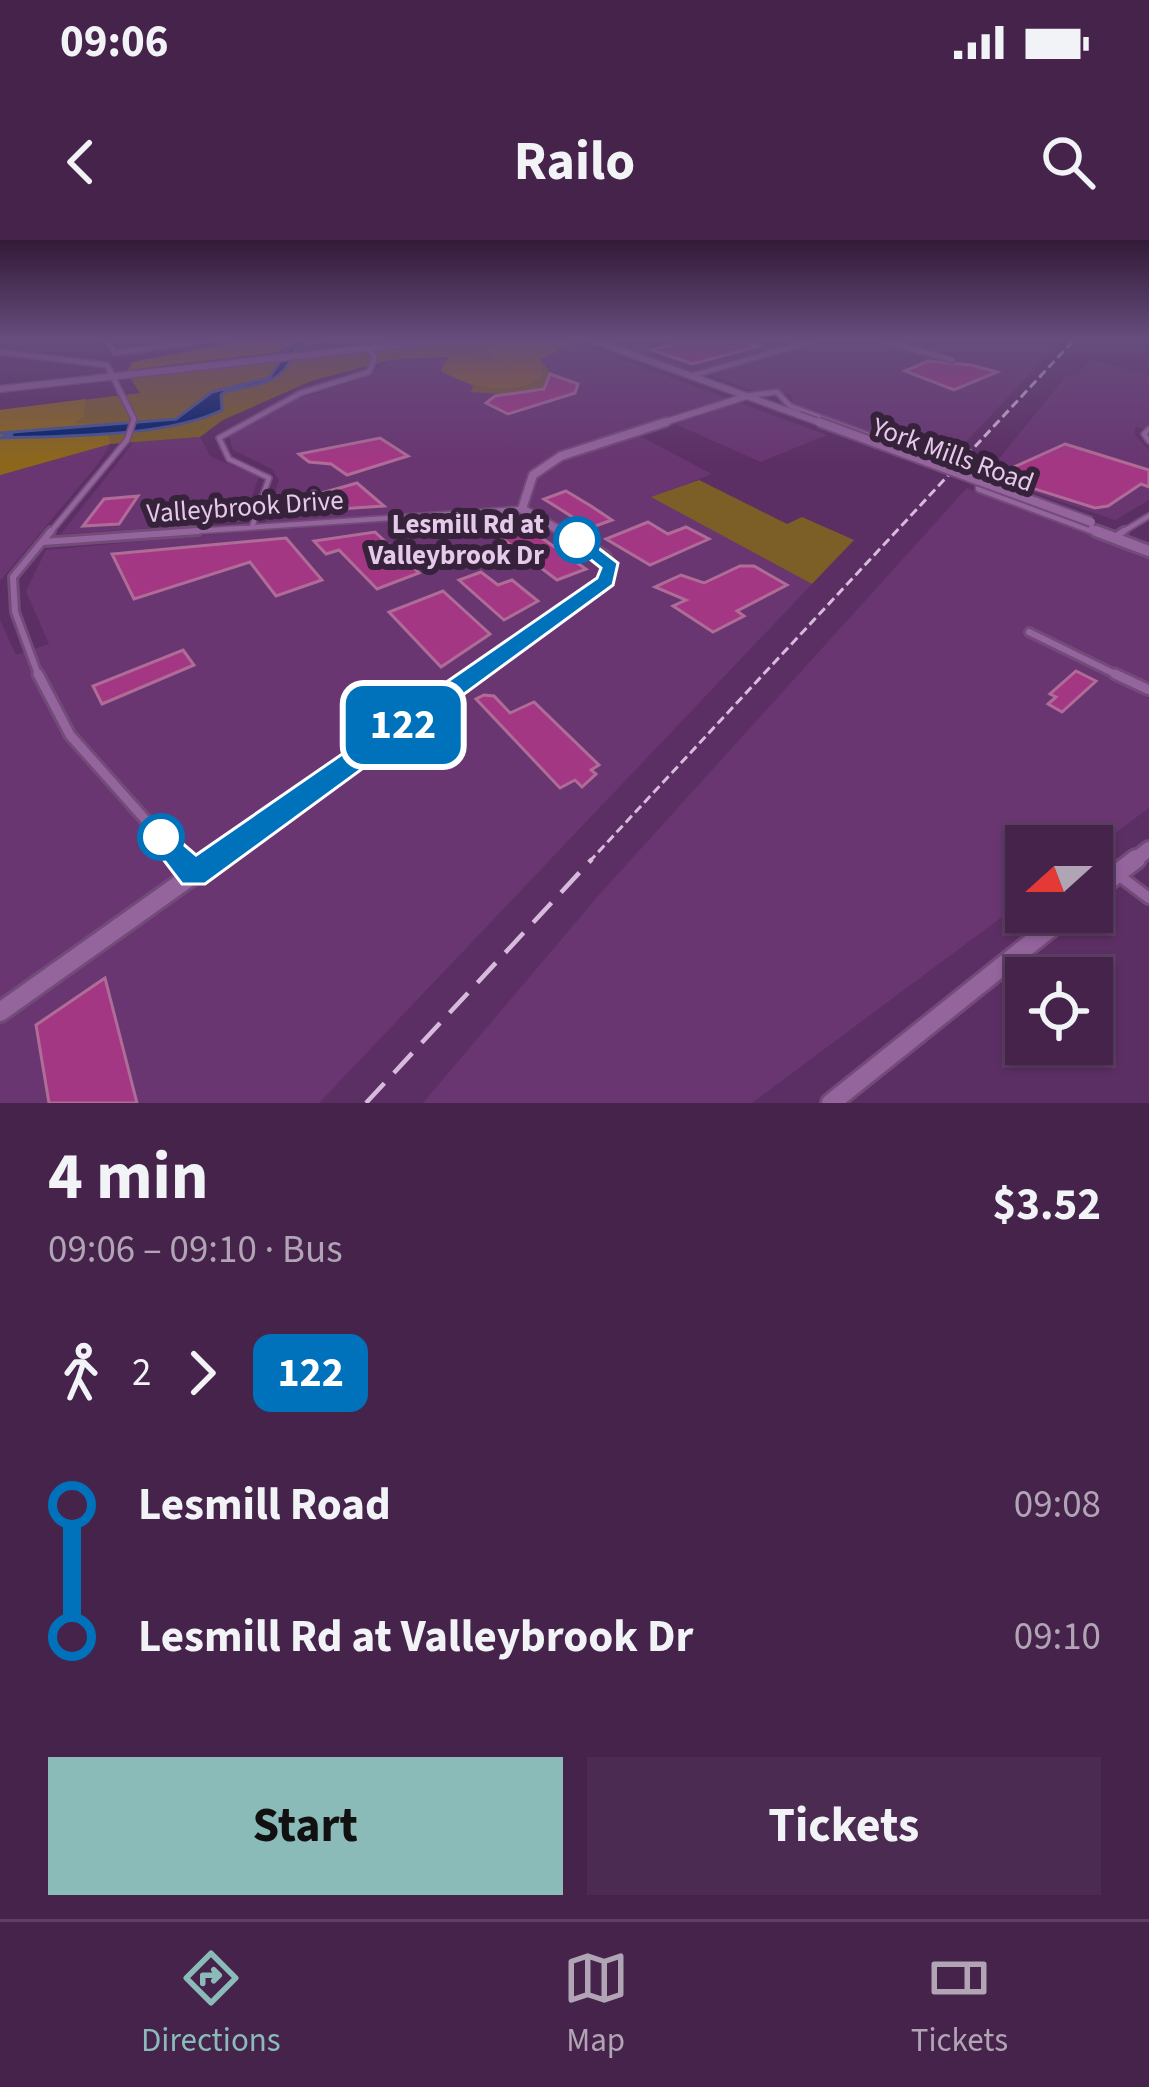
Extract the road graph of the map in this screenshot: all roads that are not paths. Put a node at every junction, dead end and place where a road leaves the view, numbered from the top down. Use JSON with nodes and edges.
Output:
{"nodes":[{"id":1,"x":71,"y":380,"type":"edge"},
{"id":2,"x":118,"y":380,"type":"edge"},
{"id":3,"x":342,"y":380,"type":"edge"},
{"id":4,"x":701,"y":380,"type":"edge"},
{"id":5,"x":0,"y":387,"type":"edge"},
{"id":6,"x":744,"y":397,"type":"junction"},
{"id":7,"x":1149,"y":429,"type":"edge"},
{"id":8,"x":1149,"y":441,"type":"edge"},
{"id":9,"x":936,"y":460,"type":"dead end"},
{"id":10,"x":523,"y":509,"type":"junction"},
{"id":11,"x":1149,"y":515,"type":"edge"},
{"id":12,"x":252,"y":527,"type":"junction"},
{"id":13,"x":1117,"y":535,"type":"junction"},
{"id":14,"x":42,"y":542,"type":"junction"},
{"id":15,"x":1149,"y":548,"type":"edge"},
{"id":16,"x":1029,"y":632,"type":"dead end"},
{"id":17,"x":1149,"y":690,"type":"edge"},
{"id":18,"x":1149,"y":849,"type":"edge"},
{"id":19,"x":1116,"y":873,"type":"junction"},
{"id":20,"x":194,"y":874,"type":"junction"},
{"id":21,"x":1113,"y":876,"type":"edge"},
{"id":22,"x":1149,"y":898,"type":"edge"},
{"id":23,"x":1044,"y":933,"type":"edge"},
{"id":24,"x":0,"y":1012,"type":"edge"},
{"id":25,"x":831,"y":1103,"type":"edge"}],
"edges":[{"from":1,"to":5,"type":"main road"},
{"from":2,"to":14,"type":"street"},
{"from":3,"to":12,"type":"street"},
{"from":4,"to":6,"type":"main road","name":"York Mills Road"},
{"from":6,"to":9,"type":"street","name":"York Mills Road"},
{"from":6,"to":10,"type":"main road"},
{"from":6,"to":13,"type":"main road","name":"York Mills Road","bridge":true},
{"from":7,"to":8,"type":"street"},
{"from":10,"to":12,"type":"street","name":"Valleybrook Drive"},
{"from":10,"to":20,"type":"main road"},
{"from":11,"to":13,"type":"street"},
{"from":12,"to":14,"type":"street","name":"Valleybrook Drive"},
{"from":13,"to":15,"type":"main road","name":"York Mills Road"},
{"from":14,"to":20,"type":"street"},
{"from":16,"to":17,"type":"street"},
{"from":18,"to":19,"type":"main road"},
{"from":19,"to":21,"type":"main road"},
{"from":19,"to":22,"type":"street"},
{"from":20,"to":24,"type":"main road"},
{"from":23,"to":25,"type":"main road"}]}
